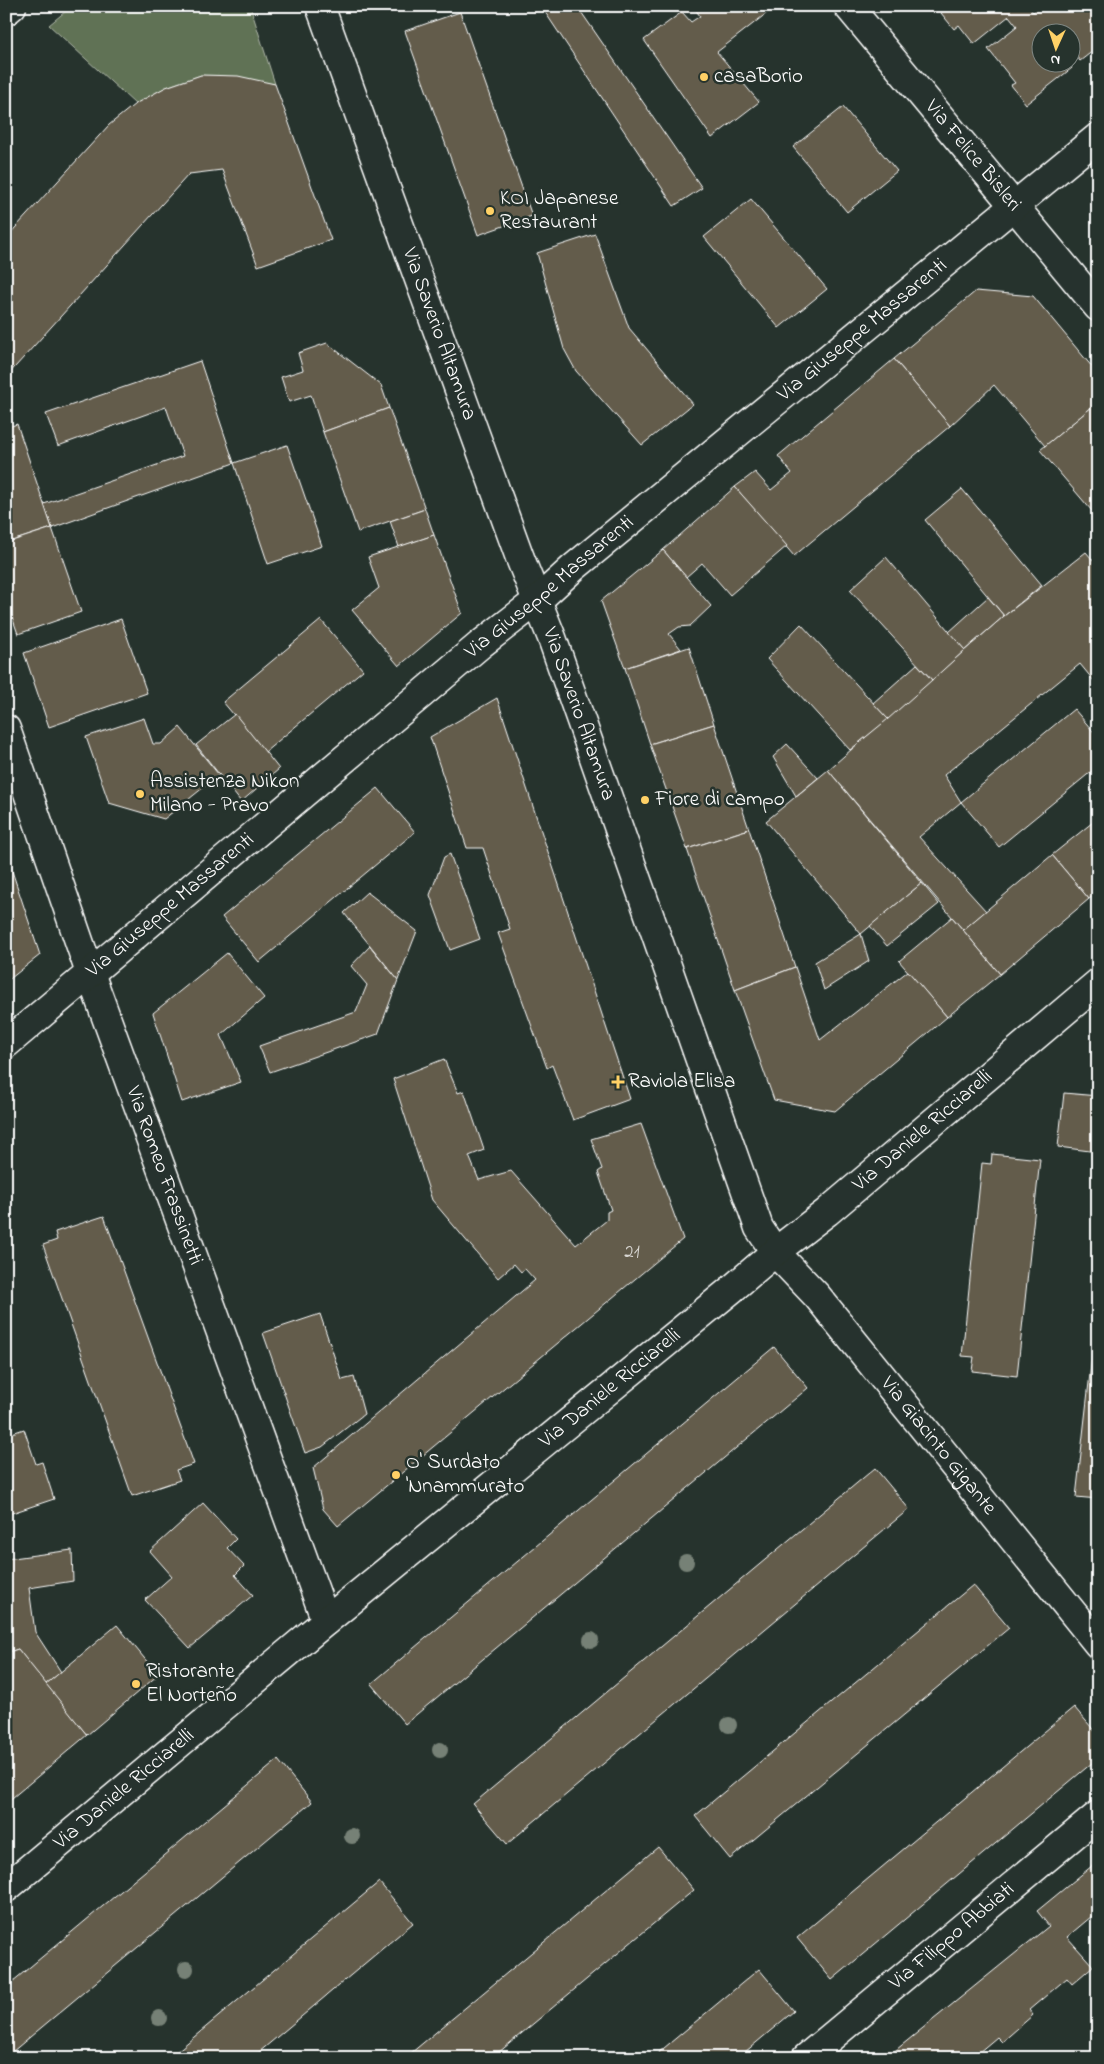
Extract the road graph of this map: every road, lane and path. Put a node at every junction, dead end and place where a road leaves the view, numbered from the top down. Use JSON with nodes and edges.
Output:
{"nodes":[{"id":1,"x":12,"y":6,"type":"edge"},
{"id":2,"x":320,"y":6,"type":"edge"},
{"id":3,"x":848,"y":6,"type":"edge"},
{"id":4,"x":6,"y":11,"type":"edge"},
{"id":5,"x":1098,"y":137,"type":"edge"},
{"id":6,"x":1014,"y":206,"type":"junction"},
{"id":7,"x":1098,"y":307,"type":"edge"},
{"id":8,"x":538,"y":600,"type":"junction"},
{"id":9,"x":6,"y":729,"type":"edge"},
{"id":10,"x":90,"y":972,"type":"junction"},
{"id":11,"x":1098,"y":983,"type":"edge"},
{"id":12,"x":6,"y":1044,"type":"edge"},
{"id":13,"x":775,"y":1252,"type":"junction"},
{"id":14,"x":326,"y":1621,"type":"junction"},
{"id":15,"x":1098,"y":1644,"type":"edge"},
{"id":16,"x":1098,"y":1815,"type":"edge"},
{"id":17,"x":6,"y":1888,"type":"edge"},
{"id":18,"x":806,"y":2058,"type":"edge"}],
"edges":[{"from":1,"to":4,"type":"street"},
{"from":2,"to":8,"type":"street","name":"Via Saverio Altamura"},
{"from":3,"to":6,"type":"street","name":"Via Felice Bisleri"},
{"from":5,"to":6,"type":"street","name":"Via Giuseppe Massarenti"},
{"from":6,"to":7,"type":"street","name":"Via Felice Bisleri"},
{"from":6,"to":8,"type":"street","name":"Via Giuseppe Massarenti"},
{"from":8,"to":10,"type":"street","name":"Via Giuseppe Massarenti"},
{"from":8,"to":13,"type":"street","name":"Via Saverio Altamura"},
{"from":9,"to":10,"type":"street","name":"Via Romeo Frassinetti"},
{"from":10,"to":12,"type":"street","name":"Via Giuseppe Massarenti"},
{"from":10,"to":14,"type":"street","name":"Via Romeo Frassinetti"},
{"from":11,"to":13,"type":"street","name":"Via Daniele Ricciarelli"},
{"from":13,"to":14,"type":"street","name":"Via Daniele Ricciarelli"},
{"from":13,"to":15,"type":"street","name":"Via Giacinto Gigante"},
{"from":14,"to":17,"type":"street","name":"Via Daniele Ricciarelli"},
{"from":16,"to":18,"type":"street","name":"Via Filippo Abbiati"}]}
